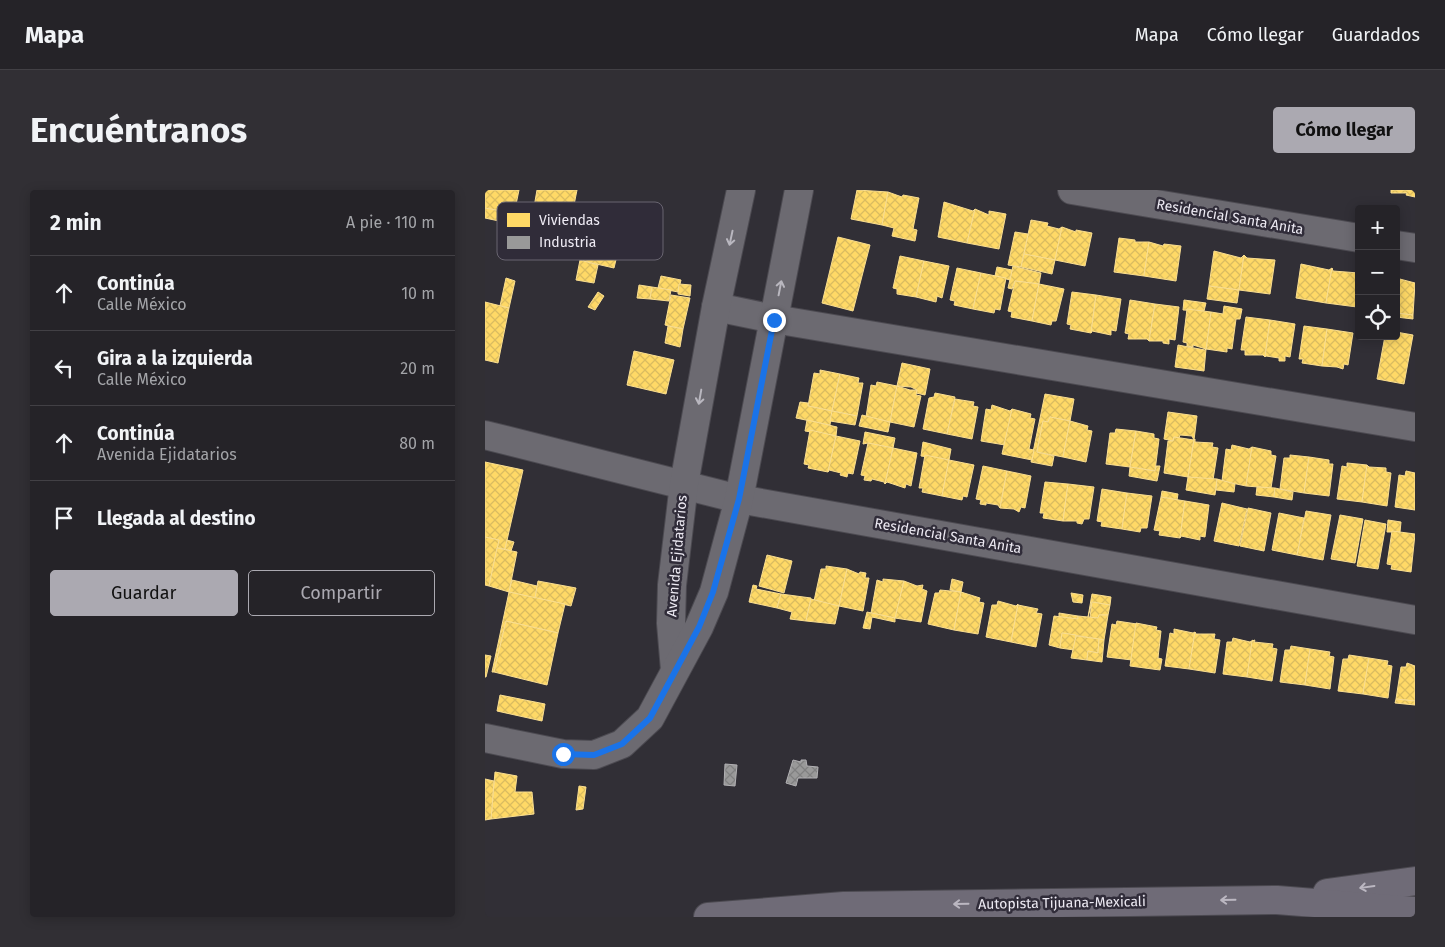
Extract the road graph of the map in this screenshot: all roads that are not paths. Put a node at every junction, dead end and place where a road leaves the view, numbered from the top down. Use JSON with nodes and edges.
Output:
{"nodes":[{"id":1,"x":741,"y":190,"type":"edge"},
{"id":2,"x":799,"y":190,"type":"edge"},
{"id":3,"x":1072,"y":190,"type":"edge"},
{"id":4,"x":1355,"y":237,"type":"edge"},
{"id":5,"x":1400,"y":246,"type":"edge"},
{"id":6,"x":1415,"y":248,"type":"edge"},
{"id":7,"x":716,"y":307,"type":"junction"},
{"id":8,"x":774,"y":320,"type":"junction"},
{"id":9,"x":1415,"y":427,"type":"edge"},
{"id":10,"x":485,"y":435,"type":"edge"},
{"id":11,"x":684,"y":484,"type":"junction"},
{"id":12,"x":739,"y":499,"type":"junction"},
{"id":13,"x":1415,"y":620,"type":"edge"},
{"id":14,"x":675,"y":670,"type":"junction"},
{"id":15,"x":485,"y":738,"type":"edge"},
{"id":16,"x":1415,"y":881,"type":"edge"},
{"id":17,"x":1277,"y":900,"type":"junction"},
{"id":18,"x":1415,"y":911,"type":"edge"},
{"id":19,"x":708,"y":917,"type":"edge"}],
"edges":[{"from":1,"to":7,"type":"street","name":"Avenida Ejidatarios","one_way":true},
{"from":8,"to":2,"type":"street","one_way":true},
{"from":3,"to":4,"type":"street","name":"Residencial Santa Anita"},
{"from":5,"to":6,"type":"street"},
{"from":7,"to":8,"type":"street"},
{"from":7,"to":11,"type":"street","name":"Avenida Ejidatarios","one_way":true},
{"from":8,"to":9,"type":"street"},
{"from":8,"to":12,"type":"street"},
{"from":10,"to":11,"type":"street","name":"Residencial Santa Anita"},
{"from":11,"to":12,"type":"street","name":"Residencial Santa Anita"},
{"from":11,"to":14,"type":"street","name":"Avenida Ejidatarios"},
{"from":12,"to":13,"type":"street","name":"Residencial Santa Anita"},
{"from":12,"to":14,"type":"street"},
{"from":14,"to":15,"type":"street"},
{"from":16,"to":17,"type":"highway","one_way":true},
{"from":17,"to":18,"type":"highway","name":"Autopista Tijuana-Mexicali"},
{"from":17,"to":19,"type":"highway","name":"Autopista Tijuana-Mexicali","one_way":true}]}
